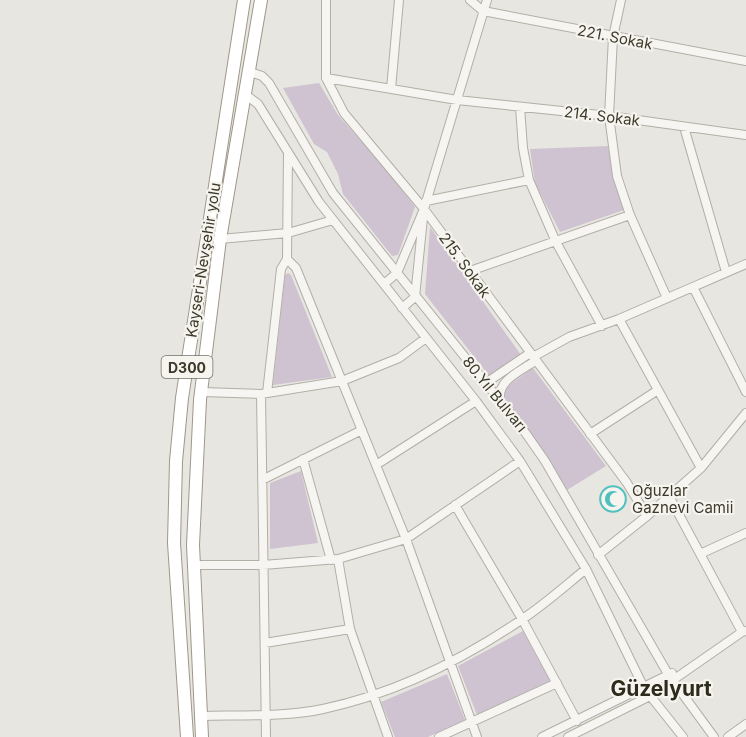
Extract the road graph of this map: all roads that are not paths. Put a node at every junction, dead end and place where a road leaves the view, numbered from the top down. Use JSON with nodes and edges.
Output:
{"nodes":[{"id":1,"x":244,"y":0,"type":"edge"},
{"id":2,"x":261,"y":0,"type":"edge"},
{"id":3,"x":326,"y":0,"type":"edge"},
{"id":4,"x":399,"y":0,"type":"edge"},
{"id":5,"x":470,"y":0,"type":"edge"},
{"id":6,"x":487,"y":0,"type":"edge"},
{"id":7,"x":621,"y":0,"type":"edge"},
{"id":8,"x":483,"y":11,"type":"junction"},
{"id":9,"x":613,"y":37,"type":"junction"},
{"id":10,"x":746,"y":61,"type":"edge"},
{"id":11,"x":234,"y":69,"type":"junction"},
{"id":12,"x":250,"y":72,"type":"junction"},
{"id":13,"x":326,"y":78,"type":"junction"},
{"id":14,"x":391,"y":89,"type":"junction"},
{"id":15,"x":230,"y":92,"type":"junction"},
{"id":16,"x":246,"y":95,"type":"junction"},
{"id":17,"x":457,"y":100,"type":"junction"},
{"id":18,"x":520,"y":107,"type":"junction"},
{"id":19,"x":609,"y":116,"type":"junction"},
{"id":20,"x":684,"y":127,"type":"junction"},
{"id":21,"x":746,"y":135,"type":"edge"},
{"id":22,"x":288,"y":153,"type":"junction"},
{"id":23,"x":530,"y":180,"type":"junction"},
{"id":24,"x":425,"y":205,"type":"junction"},
{"id":25,"x":630,"y":215,"type":"junction"},
{"id":26,"x":333,"y":220,"type":"junction"},
{"id":27,"x":288,"y":233,"type":"junction"},
{"id":28,"x":220,"y":239,"type":"junction"},
{"id":29,"x":556,"y":242,"type":"junction"},
{"id":30,"x":287,"y":259,"type":"junction"},
{"id":31,"x":746,"y":264,"type":"edge"},
{"id":32,"x":470,"y":271,"type":"junction"},
{"id":33,"x":726,"y":272,"type":"junction"},
{"id":34,"x":397,"y":273,"type":"junction"},
{"id":35,"x":384,"y":284,"type":"junction"},
{"id":36,"x":693,"y":287,"type":"junction"},
{"id":37,"x":415,"y":297,"type":"junction"},
{"id":38,"x":667,"y":298,"type":"junction"},
{"id":39,"x":402,"y":308,"type":"junction"},
{"id":40,"x":619,"y":319,"type":"junction"},
{"id":41,"x":602,"y":326,"type":"junction"},
{"id":42,"x":426,"y":338,"type":"junction"},
{"id":43,"x":533,"y":357,"type":"junction"},
{"id":44,"x":342,"y":381,"type":"junction"},
{"id":45,"x":486,"y":383,"type":"junction"},
{"id":46,"x":658,"y":390,"type":"junction"},
{"id":47,"x":202,"y":392,"type":"junction"},
{"id":48,"x":746,"y":392,"type":"edge"},
{"id":49,"x":264,"y":394,"type":"junction"},
{"id":50,"x":500,"y":400,"type":"junction"},
{"id":51,"x":476,"y":401,"type":"junction"},
{"id":52,"x":746,"y":414,"type":"edge"},
{"id":53,"x":362,"y":430,"type":"junction"},
{"id":54,"x":590,"y":434,"type":"junction"},
{"id":55,"x":303,"y":459,"type":"junction"},
{"id":56,"x":519,"y":460,"type":"junction"},
{"id":57,"x":376,"y":465,"type":"junction"},
{"id":58,"x":701,"y":468,"type":"junction"},
{"id":59,"x":262,"y":480,"type":"junction"},
{"id":60,"x":669,"y":496,"type":"junction"},
{"id":61,"x":455,"y":505,"type":"junction"},
{"id":62,"x":648,"y":516,"type":"junction"},
{"id":63,"x":746,"y":533,"type":"edge"},
{"id":64,"x":406,"y":539,"type":"junction"},
{"id":65,"x":700,"y":554,"type":"junction"},
{"id":66,"x":598,"y":555,"type":"junction"},
{"id":67,"x":335,"y":559,"type":"junction"},
{"id":68,"x":194,"y":565,"type":"junction"},
{"id":69,"x":263,"y":565,"type":"junction"},
{"id":70,"x":586,"y":569,"type":"junction"},
{"id":71,"x":522,"y":619,"type":"junction"},
{"id":72,"x":350,"y":629,"type":"junction"},
{"id":73,"x":744,"y":632,"type":"edge"},
{"id":74,"x":265,"y":643,"type":"junction"},
{"id":75,"x":450,"y":664,"type":"junction"},
{"id":76,"x":670,"y":678,"type":"junction"},
{"id":77,"x":557,"y":683,"type":"junction"},
{"id":78,"x":644,"y":688,"type":"junction"},
{"id":79,"x":373,"y":695,"type":"junction"},
{"id":80,"x":650,"y":696,"type":"junction"},
{"id":81,"x":266,"y":714,"type":"junction"},
{"id":82,"x":201,"y":716,"type":"junction"},
{"id":83,"x":577,"y":721,"type":"junction"},
{"id":84,"x":472,"y":722,"type":"junction"},
{"id":85,"x":746,"y":724,"type":"edge"},
{"id":86,"x":187,"y":737,"type":"edge"},
{"id":87,"x":202,"y":737,"type":"edge"},
{"id":88,"x":266,"y":737,"type":"edge"},
{"id":89,"x":388,"y":737,"type":"edge"},
{"id":90,"x":439,"y":737,"type":"edge"},
{"id":91,"x":477,"y":737,"type":"edge"},
{"id":92,"x":542,"y":737,"type":"edge"},
{"id":93,"x":568,"y":737,"type":"edge"},
{"id":94,"x":683,"y":737,"type":"edge"},
{"id":95,"x":714,"y":737,"type":"edge"},
{"id":96,"x":728,"y":737,"type":"edge"}],
"edges":[{"from":1,"to":11,"type":"highway","name":"Kayseri-Nevşehir yolu","number":"D300"},
{"from":2,"to":12,"type":"highway","name":"Kayseri-Nevşehir yolu","number":"D300"},
{"from":3,"to":13,"type":"street","name":"215. Sokak"},
{"from":4,"to":14,"type":"street"},
{"from":5,"to":8,"type":"street"},
{"from":6,"to":8,"type":"street"},
{"from":7,"to":9,"type":"street"},
{"from":8,"to":9,"type":"street","name":"221. Sokak"},
{"from":8,"to":17,"type":"street"},
{"from":9,"to":10,"type":"street","name":"221. Sokak"},
{"from":9,"to":19,"type":"street"},
{"from":11,"to":12,"type":"highway"},
{"from":11,"to":15,"type":"highway","name":"Kayseri-Nevşehir yolu","number":"D300"},
{"from":12,"to":16,"type":"highway","name":"Kayseri-Nevşehir yolu","number":"D300"},
{"from":12,"to":34,"type":"street","name":"80.Yıl Bulvarı"},
{"from":13,"to":14,"type":"street","name":"214. Sokak"},
{"from":13,"to":24,"type":"street","name":"215. Sokak"},
{"from":14,"to":17,"type":"street","name":"214. Sokak"},
{"from":15,"to":16,"type":"highway"},
{"from":15,"to":86,"type":"highway","name":"Kayseri-Nevşehir yolu","number":"D300"},
{"from":16,"to":22,"type":"street","name":"80.Yıl Bulvarı"},
{"from":16,"to":28,"type":"highway","name":"Kayseri-Nevşehir yolu","number":"D300"},
{"from":17,"to":18,"type":"street","name":"214. Sokak"},
{"from":17,"to":24,"type":"street"},
{"from":18,"to":19,"type":"street","name":"214. Sokak"},
{"from":18,"to":23,"type":"street"},
{"from":19,"to":20,"type":"street","name":"214. Sokak"},
{"from":19,"to":25,"type":"street"},
{"from":20,"to":21,"type":"street","name":"214. Sokak"},
{"from":20,"to":33,"type":"street"},
{"from":22,"to":26,"type":"street","name":"80.Yıl Bulvarı"},
{"from":22,"to":27,"type":"street"},
{"from":23,"to":24,"type":"street"},
{"from":23,"to":29,"type":"street"},
{"from":24,"to":32,"type":"street","name":"215. Sokak"},
{"from":24,"to":34,"type":"street"},
{"from":24,"to":37,"type":"street"},
{"from":25,"to":29,"type":"street"},
{"from":25,"to":38,"type":"street"},
{"from":26,"to":27,"type":"street"},
{"from":26,"to":35,"type":"street","name":"80.Yıl Bulvarı"},
{"from":27,"to":28,"type":"street"},
{"from":27,"to":30,"type":"street"},
{"from":28,"to":47,"type":"highway","name":"Kayseri-Nevşehir yolu","number":"D300"},
{"from":29,"to":32,"type":"street"},
{"from":29,"to":41,"type":"street"},
{"from":30,"to":44,"type":"street"},
{"from":30,"to":49,"type":"street"},
{"from":31,"to":33,"type":"street"},
{"from":32,"to":43,"type":"street","name":"215. Sokak"},
{"from":33,"to":36,"type":"street"},
{"from":34,"to":35,"type":"street"},
{"from":34,"to":37,"type":"street","name":"80.Yıl Bulvarı"},
{"from":35,"to":39,"type":"street","name":"80.Yıl Bulvarı"},
{"from":36,"to":38,"type":"street"},
{"from":36,"to":48,"type":"street"},
{"from":37,"to":39,"type":"street"},
{"from":37,"to":45,"type":"street","name":"80.Yıl Bulvarı"},
{"from":38,"to":40,"type":"street"},
{"from":39,"to":42,"type":"street","name":"80.Yıl Bulvarı"},
{"from":40,"to":41,"type":"street"},
{"from":40,"to":46,"type":"street"},
{"from":41,"to":43,"type":"street"},
{"from":42,"to":44,"type":"street"},
{"from":42,"to":51,"type":"street","name":"80.Yıl Bulvarı"},
{"from":43,"to":45,"type":"street"},
{"from":43,"to":50,"type":"street"},
{"from":43,"to":54,"type":"street","name":"215. Sokak"},
{"from":44,"to":49,"type":"street"},
{"from":44,"to":53,"type":"street"},
{"from":45,"to":50,"type":"street","name":"80.Yıl Bulvarı"},
{"from":46,"to":54,"type":"street"},
{"from":46,"to":58,"type":"street"},
{"from":47,"to":49,"type":"street"},
{"from":47,"to":68,"type":"highway","name":"Kayseri-Nevşehir yolu","number":"D300"},
{"from":49,"to":59,"type":"street"},
{"from":50,"to":66,"type":"street","name":"80.Yıl Bulvarı"},
{"from":51,"to":56,"type":"street","name":"80.Yıl Bulvarı"},
{"from":51,"to":57,"type":"street"},
{"from":52,"to":58,"type":"street"},
{"from":53,"to":55,"type":"street"},
{"from":53,"to":57,"type":"street"},
{"from":54,"to":62,"type":"street","name":"215. Sokak"},
{"from":55,"to":59,"type":"street"},
{"from":55,"to":67,"type":"street"},
{"from":56,"to":61,"type":"street"},
{"from":56,"to":70,"type":"street","name":"80.Yıl Bulvarı"},
{"from":57,"to":64,"type":"street"},
{"from":58,"to":60,"type":"street"},
{"from":59,"to":69,"type":"street"},
{"from":60,"to":62,"type":"street"},
{"from":60,"to":65,"type":"street"},
{"from":61,"to":64,"type":"street"},
{"from":61,"to":71,"type":"street"},
{"from":62,"to":66,"type":"street"},
{"from":63,"to":65,"type":"street"},
{"from":64,"to":67,"type":"street"},
{"from":64,"to":75,"type":"street"},
{"from":65,"to":73,"type":"street"},
{"from":66,"to":76,"type":"street","name":"80.Yıl Bulvarı"},
{"from":67,"to":69,"type":"street"},
{"from":67,"to":72,"type":"street"},
{"from":68,"to":69,"type":"street"},
{"from":68,"to":82,"type":"highway","name":"Kayseri-Nevşehir yolu","number":"D300"},
{"from":69,"to":74,"type":"street"},
{"from":70,"to":71,"type":"street"},
{"from":70,"to":78,"type":"street","name":"80.Yıl Bulvarı"},
{"from":71,"to":75,"type":"street"},
{"from":71,"to":77,"type":"street"},
{"from":72,"to":74,"type":"street"},
{"from":72,"to":79,"type":"street"},
{"from":73,"to":76,"type":"street"},
{"from":74,"to":81,"type":"street"},
{"from":75,"to":79,"type":"street"},
{"from":75,"to":84,"type":"street"},
{"from":76,"to":78,"type":"street"},
{"from":76,"to":80,"type":"street"},
{"from":76,"to":95,"type":"street","name":"80.Yıl Bulvarı"},
{"from":77,"to":83,"type":"street"},
{"from":77,"to":84,"type":"street"},
{"from":78,"to":80,"type":"street","name":"80.Yıl Bulvarı"},
{"from":78,"to":83,"type":"street"},
{"from":79,"to":81,"type":"street"},
{"from":79,"to":89,"type":"street"},
{"from":80,"to":93,"type":"street"},
{"from":80,"to":94,"type":"street","name":"80.Yıl Bulvarı"},
{"from":81,"to":82,"type":"street"},
{"from":81,"to":88,"type":"street"},
{"from":82,"to":87,"type":"highway","name":"Kayseri-Nevşehir yolu","number":"D300"},
{"from":83,"to":92,"type":"street"},
{"from":84,"to":90,"type":"street"},
{"from":84,"to":91,"type":"street"},
{"from":85,"to":96,"type":"street"}]}
